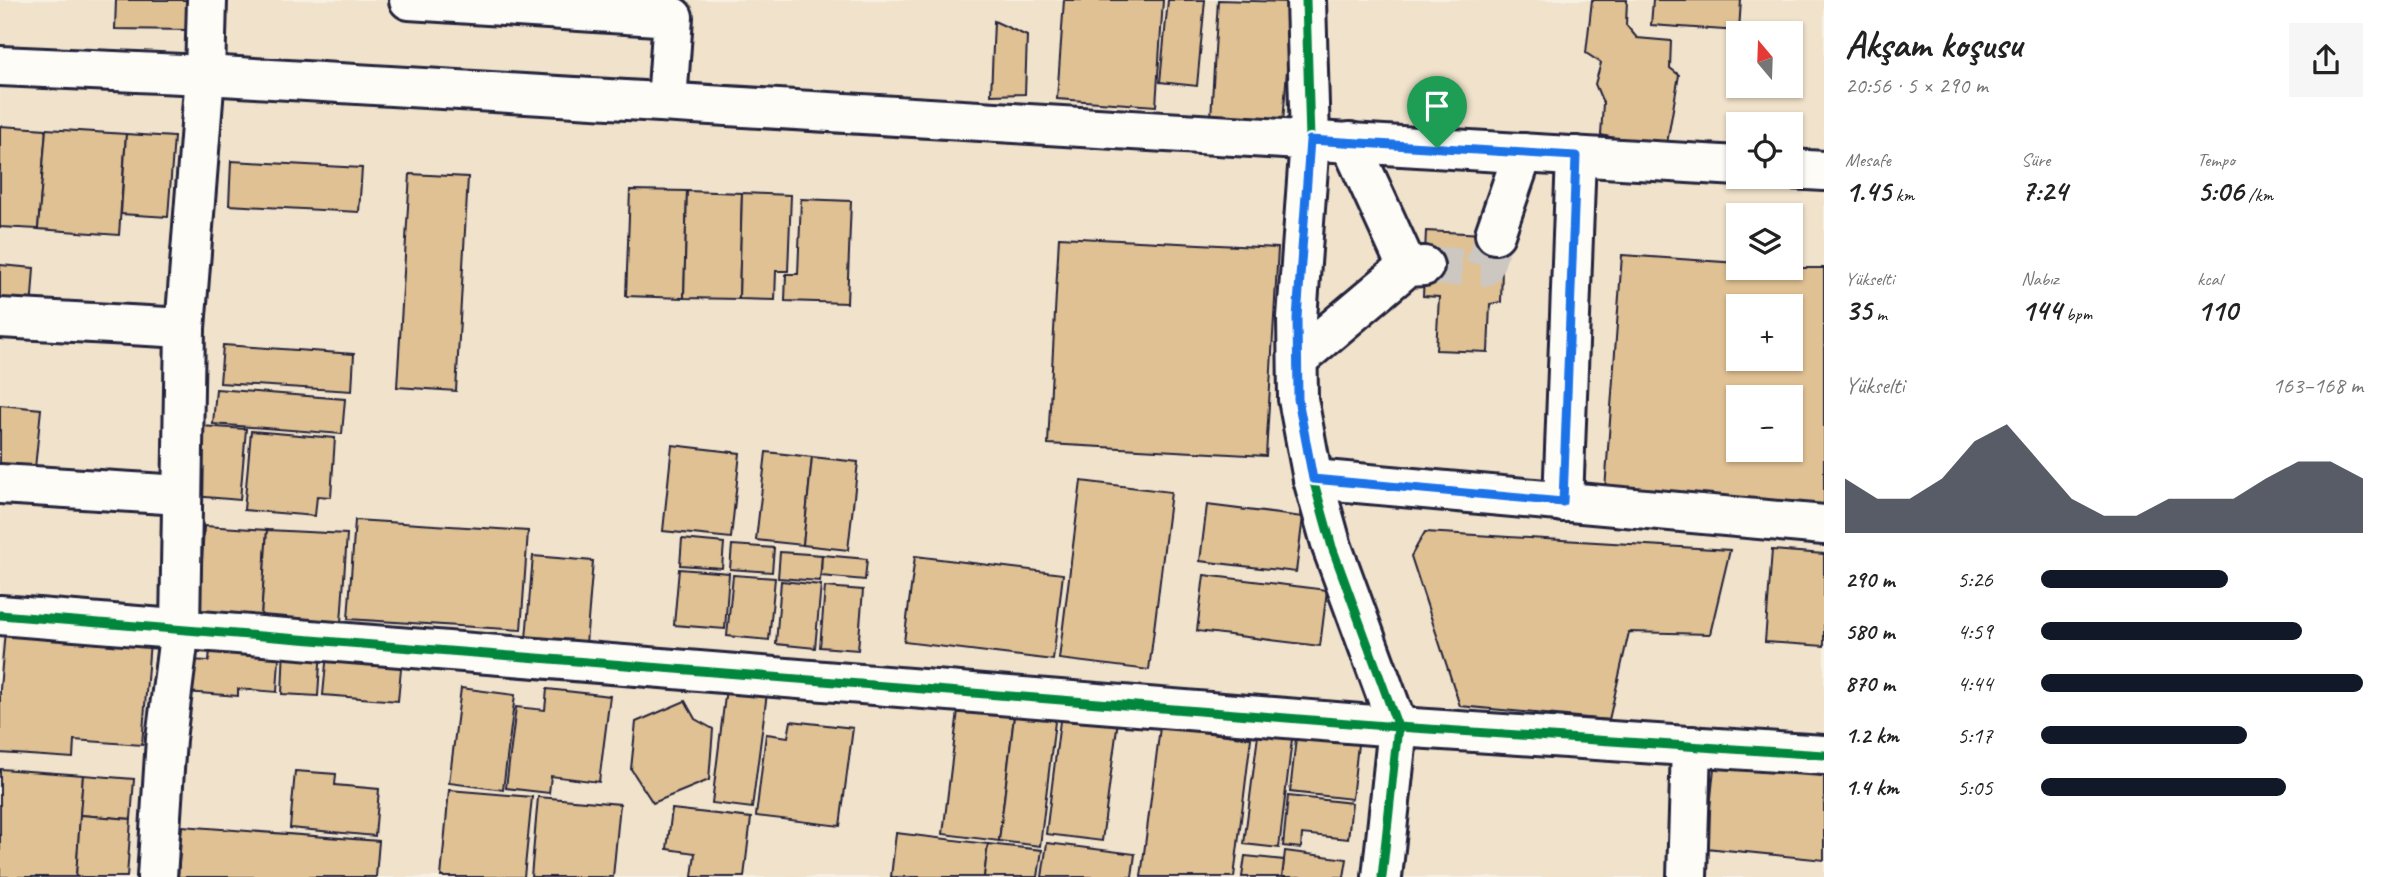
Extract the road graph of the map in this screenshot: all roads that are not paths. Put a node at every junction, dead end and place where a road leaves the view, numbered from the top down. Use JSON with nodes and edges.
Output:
{"nodes":[{"id":1,"x":207,"y":0,"type":"edge"},
{"id":2,"x":409,"y":0,"type":"edge"},
{"id":3,"x":1306,"y":0,"type":"edge"},
{"id":4,"x":0,"y":66,"type":"edge"},
{"id":5,"x":205,"y":75,"type":"junction"},
{"id":6,"x":667,"y":102,"type":"junction"},
{"id":7,"x":1310,"y":140,"type":"junction"},
{"id":8,"x":1350,"y":142,"type":"junction"},
{"id":9,"x":1523,"y":153,"type":"junction"},
{"id":10,"x":1576,"y":156,"type":"junction"},
{"id":11,"x":1726,"y":165,"type":"edge"},
{"id":12,"x":1803,"y":170,"type":"edge"},
{"id":13,"x":1824,"y":171,"type":"edge"},
{"id":14,"x":1495,"y":234,"type":"tunnel mouth"},
{"id":15,"x":0,"y":318,"type":"edge"},
{"id":16,"x":185,"y":328,"type":"junction"},
{"id":17,"x":1298,"y":359,"type":"junction"},
{"id":18,"x":1313,"y":479,"type":"junction"},
{"id":19,"x":0,"y":484,"type":"edge"},
{"id":20,"x":182,"y":495,"type":"junction"},
{"id":21,"x":1563,"y":502,"type":"junction"},
{"id":22,"x":1824,"y":525,"type":"edge"},
{"id":23,"x":0,"y":615,"type":"edge"},
{"id":24,"x":180,"y":628,"type":"junction"},
{"id":25,"x":1398,"y":727,"type":"junction"},
{"id":26,"x":1691,"y":746,"type":"junction"},
{"id":27,"x":1824,"y":755,"type":"edge"},
{"id":28,"x":157,"y":877,"type":"edge"},
{"id":29,"x":1382,"y":877,"type":"edge"},
{"id":30,"x":1687,"y":877,"type":"edge"}],
"edges":[{"from":1,"to":5,"type":"street"},
{"from":2,"to":6,"type":"street"},
{"from":3,"to":7,"type":"street"},
{"from":4,"to":5,"type":"street"},
{"from":5,"to":6,"type":"street"},
{"from":5,"to":16,"type":"street"},
{"from":6,"to":7,"type":"street"},
{"from":7,"to":8,"type":"street"},
{"from":7,"to":17,"type":"street"},
{"from":8,"to":9,"type":"street"},
{"from":8,"to":17,"type":"street"},
{"from":9,"to":10,"type":"street"},
{"from":9,"to":14,"type":"street"},
{"from":10,"to":11,"type":"street"},
{"from":10,"to":21,"type":"street"},
{"from":12,"to":13,"type":"street"},
{"from":15,"to":16,"type":"street"},
{"from":16,"to":20,"type":"street"},
{"from":17,"to":18,"type":"street"},
{"from":18,"to":21,"type":"street"},
{"from":18,"to":25,"type":"street"},
{"from":19,"to":20,"type":"street"},
{"from":20,"to":24,"type":"street"},
{"from":21,"to":22,"type":"street"},
{"from":23,"to":24,"type":"street"},
{"from":24,"to":25,"type":"street"},
{"from":24,"to":28,"type":"street"},
{"from":25,"to":26,"type":"street"},
{"from":25,"to":29,"type":"street"},
{"from":26,"to":27,"type":"street"},
{"from":26,"to":30,"type":"street"}]}
